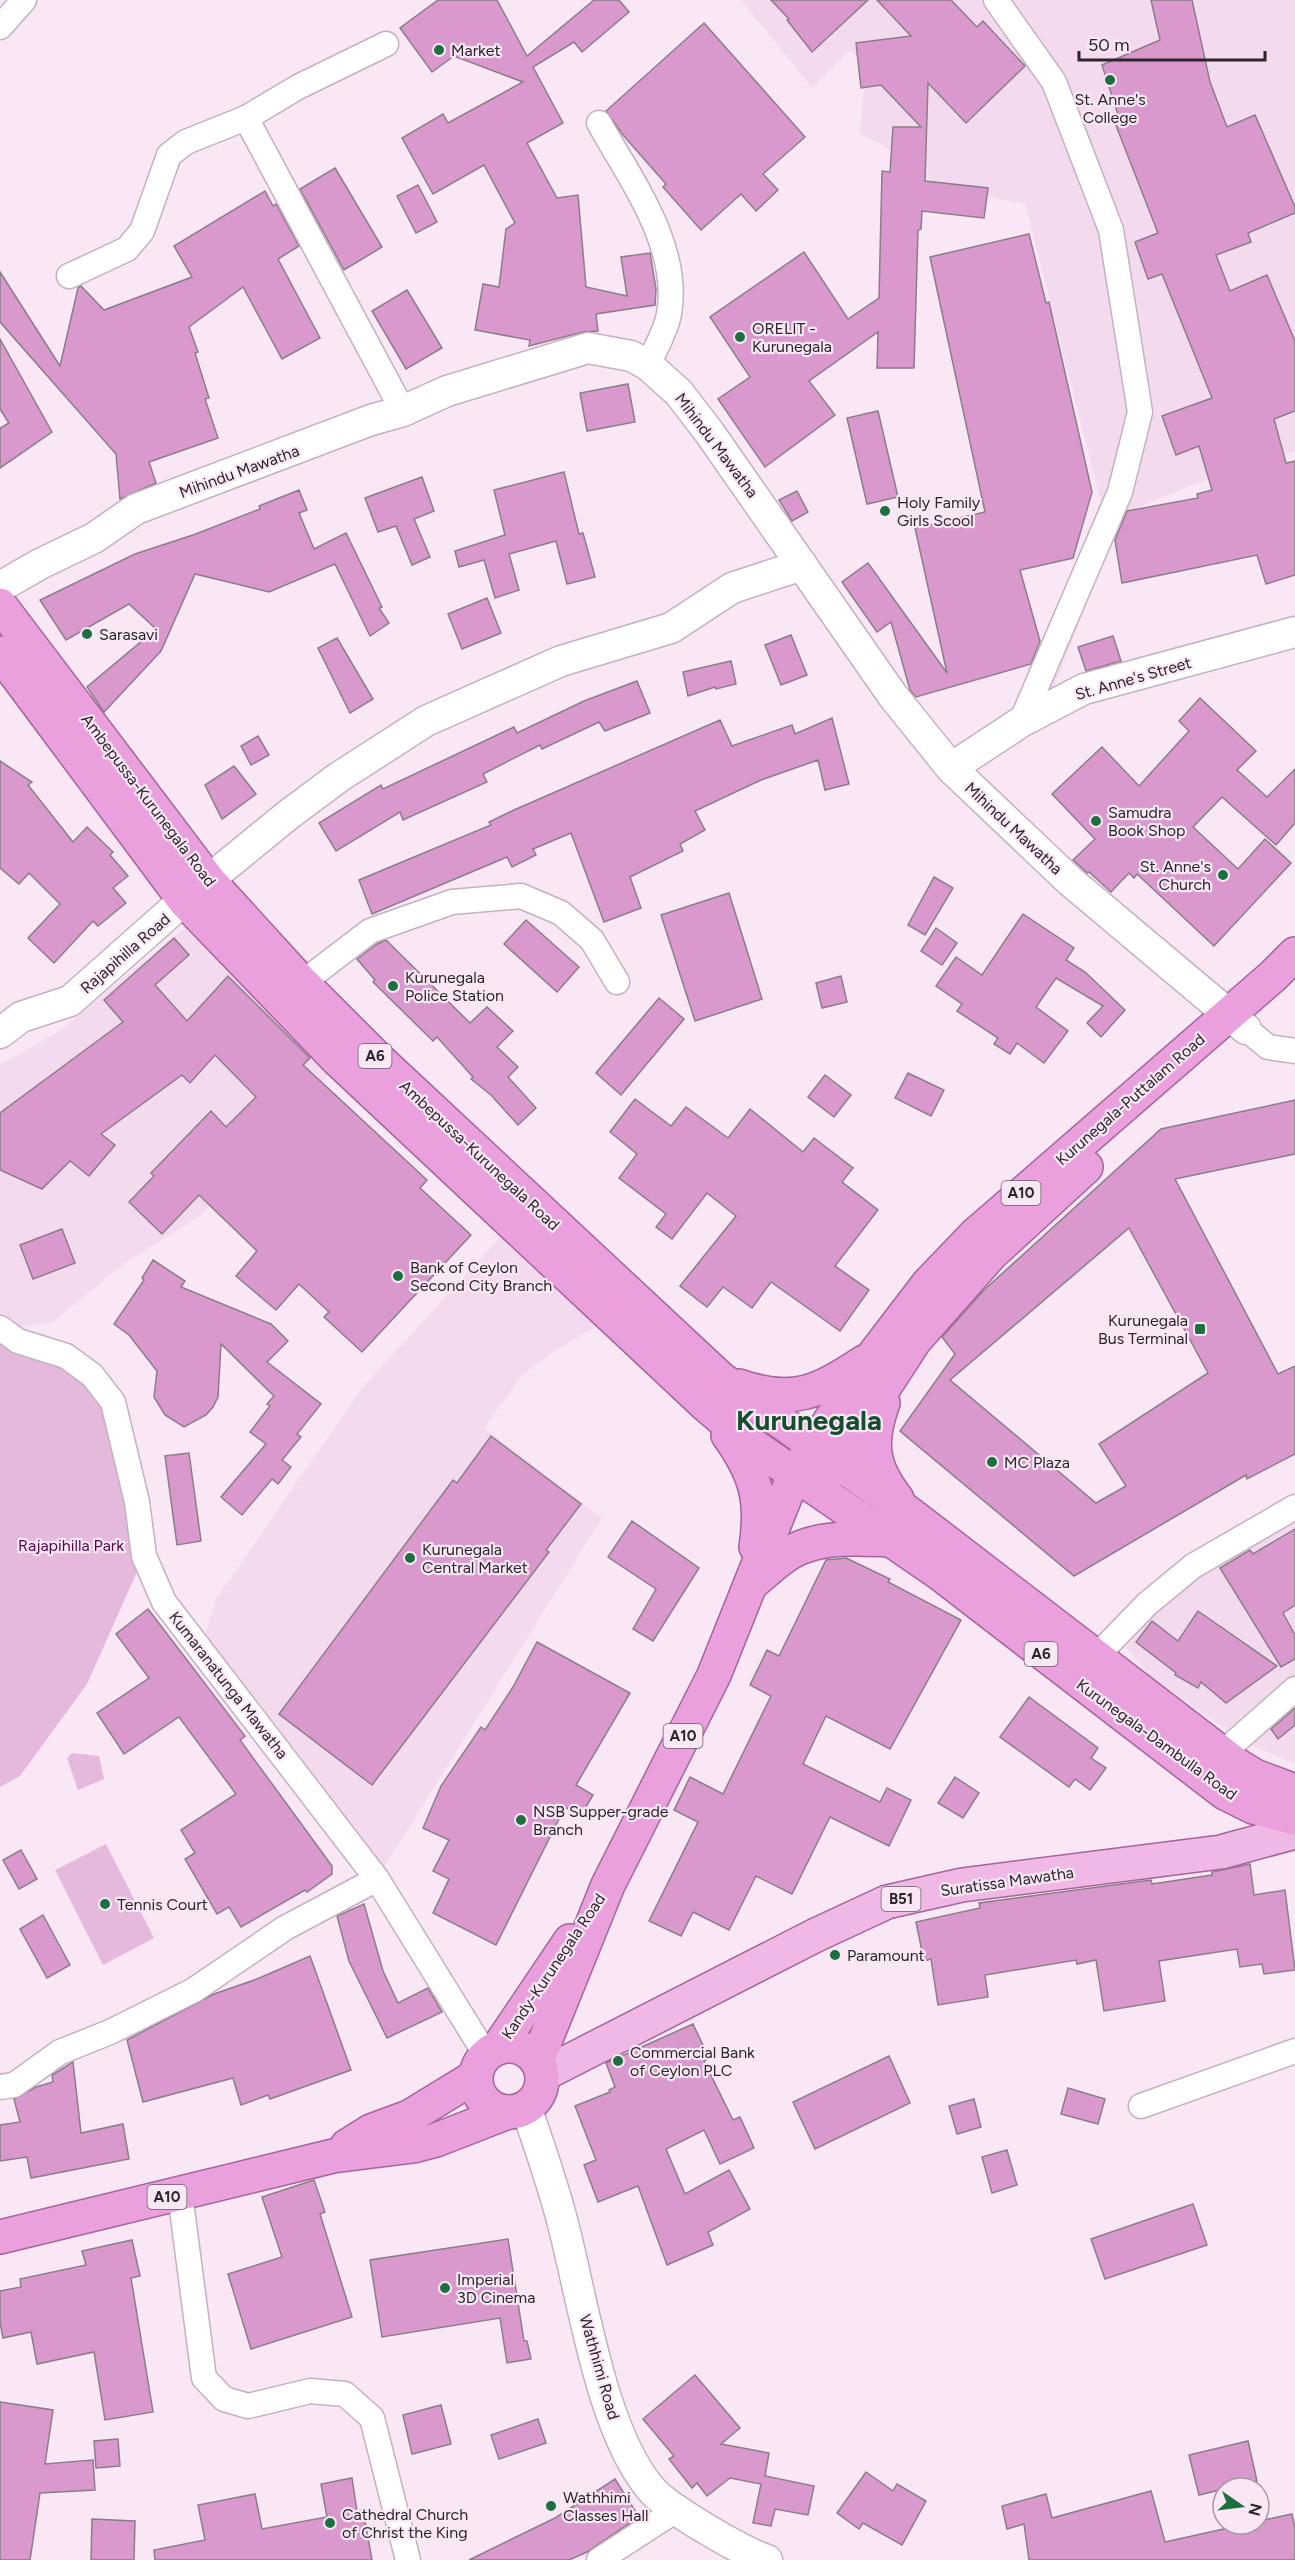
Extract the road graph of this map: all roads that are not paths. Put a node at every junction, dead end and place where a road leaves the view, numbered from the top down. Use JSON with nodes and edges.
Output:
{"nodes":[{"id":1,"x":24,"y":0,"type":"edge"},
{"id":2,"x":996,"y":0,"type":"edge"},
{"id":3,"x":0,"y":27,"type":"edge"},
{"id":4,"x":386,"y":44,"type":"dead end"},
{"id":5,"x":246,"y":118,"type":"junction"},
{"id":6,"x":599,"y":123,"type":"dead end"},
{"id":7,"x":69,"y":276,"type":"dead end"},
{"id":8,"x":648,"y":365,"type":"junction"},
{"id":9,"x":403,"y":411,"type":"junction"},
{"id":10,"x":802,"y":565,"type":"junction"},
{"id":11,"x":0,"y":587,"type":"edge"},
{"id":12,"x":0,"y":605,"type":"edge"},
{"id":13,"x":1295,"y":632,"type":"edge"},
{"id":14,"x":0,"y":653,"type":"edge"},
{"id":15,"x":1021,"y":722,"type":"junction"},
{"id":16,"x":951,"y":768,"type":"junction"},
{"id":17,"x":209,"y":881,"type":"junction"},
{"id":18,"x":184,"y":900,"type":"junction"},
{"id":19,"x":1295,"y":954,"type":"edge"},
{"id":20,"x":617,"y":982,"type":"dead end"},
{"id":21,"x":302,"y":983,"type":"junction"},
{"id":22,"x":1295,"y":984,"type":"edge"},
{"id":23,"x":1238,"y":1021,"type":"junction"},
{"id":24,"x":0,"y":1033,"type":"edge"},
{"id":25,"x":1295,"y":1051,"type":"edge"},
{"id":26,"x":1,"y":1330,"type":"edge"},
{"id":27,"x":884,"y":1361,"type":"junction"},
{"id":28,"x":713,"y":1392,"type":"junction"},
{"id":29,"x":824,"y":1454,"type":"junction"},
{"id":30,"x":806,"y":1483,"type":"junction"},
{"id":31,"x":1295,"y":1507,"type":"edge"},
{"id":32,"x":901,"y":1527,"type":"junction"},
{"id":33,"x":751,"y":1584,"type":"junction"},
{"id":34,"x":1084,"y":1668,"type":"junction"},
{"id":35,"x":1295,"y":1689,"type":"edge"},
{"id":36,"x":1211,"y":1764,"type":"junction"},
{"id":37,"x":1295,"y":1791,"type":"edge"},
{"id":38,"x":1295,"y":1818,"type":"edge"},
{"id":39,"x":1295,"y":1832,"type":"edge"},
{"id":40,"x":377,"y":1879,"type":"junction"},
{"id":41,"x":608,"y":1885,"type":"junction"},
{"id":42,"x":1295,"y":2051,"type":"edge"},
{"id":43,"x":487,"y":2060,"type":"junction"},
{"id":44,"x":539,"y":2068,"type":"junction"},
{"id":45,"x":0,"y":2087,"type":"edge"},
{"id":46,"x":1141,"y":2106,"type":"dead end"},
{"id":47,"x":517,"y":2109,"type":"junction"},
{"id":48,"x":333,"y":2156,"type":"junction"},
{"id":49,"x":180,"y":2194,"type":"junction"},
{"id":50,"x":0,"y":2237,"type":"edge"},
{"id":51,"x":678,"y":2510,"type":"junction"},
{"id":52,"x":408,"y":2560,"type":"edge"},
{"id":53,"x":599,"y":2560,"type":"edge"},
{"id":54,"x":767,"y":2560,"type":"edge"}],
"edges":[{"from":1,"to":3,"type":"street"},
{"from":2,"to":15,"type":"street"},
{"from":4,"to":5,"type":"street"},
{"from":5,"to":7,"type":"street"},
{"from":5,"to":9,"type":"street"},
{"from":6,"to":8,"type":"street"},
{"from":8,"to":9,"type":"street","name":"Mihindu Mawatha"},
{"from":8,"to":10,"type":"street","name":"Mihindu Mawatha"},
{"from":9,"to":11,"type":"street","name":"Mihindu Mawatha"},
{"from":10,"to":16,"type":"street","name":"Mihindu Mawatha"},
{"from":10,"to":17,"type":"street","name":"Rajapihilla Road"},
{"from":12,"to":17,"type":"highway","name":"Ambepussa-Kurunegala Road","number":"A6"},
{"from":13,"to":15,"type":"street","name":"St. Anne's Street"},
{"from":14,"to":18,"type":"highway","name":"Ambepussa-Kurunegala Road","number":"A6"},
{"from":15,"to":16,"type":"street","name":"St. Anne's Street"},
{"from":16,"to":23,"type":"street","name":"Mihindu Mawatha"},
{"from":17,"to":18,"type":"street","name":"Rajapihilla Road"},
{"from":17,"to":21,"type":"highway","name":"Ambepussa-Kurunegala Road","number":"A6"},
{"from":18,"to":24,"type":"street","name":"Rajapihilla Road"},
{"from":18,"to":28,"type":"highway","name":"Ambepussa-Kurunegala Road","number":"A6"},
{"from":19,"to":23,"type":"highway","name":"Kurunegala-Puttalam Road","number":"A10"},
{"from":20,"to":21,"type":"street"},
{"from":21,"to":28,"type":"highway","name":"Ambepussa-Kurunegala Road","number":"A6"},
{"from":22,"to":23,"type":"highway","name":"Kurunegala-Puttalam Road","number":"A10"},
{"from":23,"to":25,"type":"street"},
{"from":23,"to":27,"type":"highway","name":"Kurunegala-Puttalam Road","number":"A10"},
{"from":26,"to":40,"type":"street","name":"Kumaranatunga Mawatha"},
{"from":27,"to":28,"type":"highway"},
{"from":27,"to":29,"type":"highway","name":"Kurunegala-Puttalam Road","number":"A10"},
{"from":27,"to":32,"type":"highway"},
{"from":28,"to":29,"type":"highway","name":"Ambepussa-Kurunegala Road","number":"A6"},
{"from":28,"to":30,"type":"highway","name":"Ambepussa-Kurunegala Road","number":"A6"},
{"from":28,"to":33,"type":"highway"},
{"from":29,"to":30,"type":"highway","name":"Kurunegala-Puttalam Road","number":"A10"},
{"from":29,"to":32,"type":"highway","name":"Kurunegala-Dambulla Road","number":"A6"},
{"from":30,"to":32,"type":"highway","name":"Kurunegala-Dambulla Road","number":"A6"},
{"from":30,"to":33,"type":"highway","name":"Kandy-Kurunegala Road","number":"A10"},
{"from":31,"to":34,"type":"street"},
{"from":32,"to":33,"type":"highway"},
{"from":32,"to":34,"type":"highway","name":"Kurunegala-Dambulla Road","number":"A6"},
{"from":33,"to":41,"type":"highway","name":"Kandy-Kurunegala Road","number":"A10"},
{"from":34,"to":36,"type":"highway","name":"Kurunegala-Dambulla Road","number":"A6"},
{"from":35,"to":36,"type":"street"},
{"from":36,"to":37,"type":"highway","name":"Kurunegala-Dambulla Road","number":"A6"},
{"from":36,"to":38,"type":"highway","name":"Kurunegala-Dambulla Road","number":"A6"},
{"from":39,"to":44,"type":"main road","name":"Suratissa Mawatha","number":"B51"},
{"from":40,"to":43,"type":"street","name":"Kumaranatunga Mawatha"},
{"from":40,"to":45,"type":"street"},
{"from":41,"to":43,"type":"highway","name":"Kandy-Kurunegala Road","number":"A10"},
{"from":41,"to":44,"type":"highway","name":"Kandy-Kurunegala Road","number":"A10"},
{"from":42,"to":46,"type":"street"},
{"from":43,"to":44,"type":"highway"},
{"from":43,"to":47,"type":"highway"},
{"from":43,"to":48,"type":"highway","name":"Kandy-Kurunegala Road","number":"A10"},
{"from":44,"to":47,"type":"highway"},
{"from":47,"to":48,"type":"highway","name":"Kandy-Kurunegala Road","number":"A10"},
{"from":47,"to":51,"type":"street","name":"Wathhimi Road"},
{"from":48,"to":49,"type":"highway","name":"Kandy-Kurunegala Road","number":"A10"},
{"from":49,"to":50,"type":"highway","name":"Kandy-Kurunegala Road","number":"A10"},
{"from":49,"to":52,"type":"street"},
{"from":51,"to":53,"type":"street"},
{"from":51,"to":54,"type":"street","name":"Wathhimi Road"}]}
